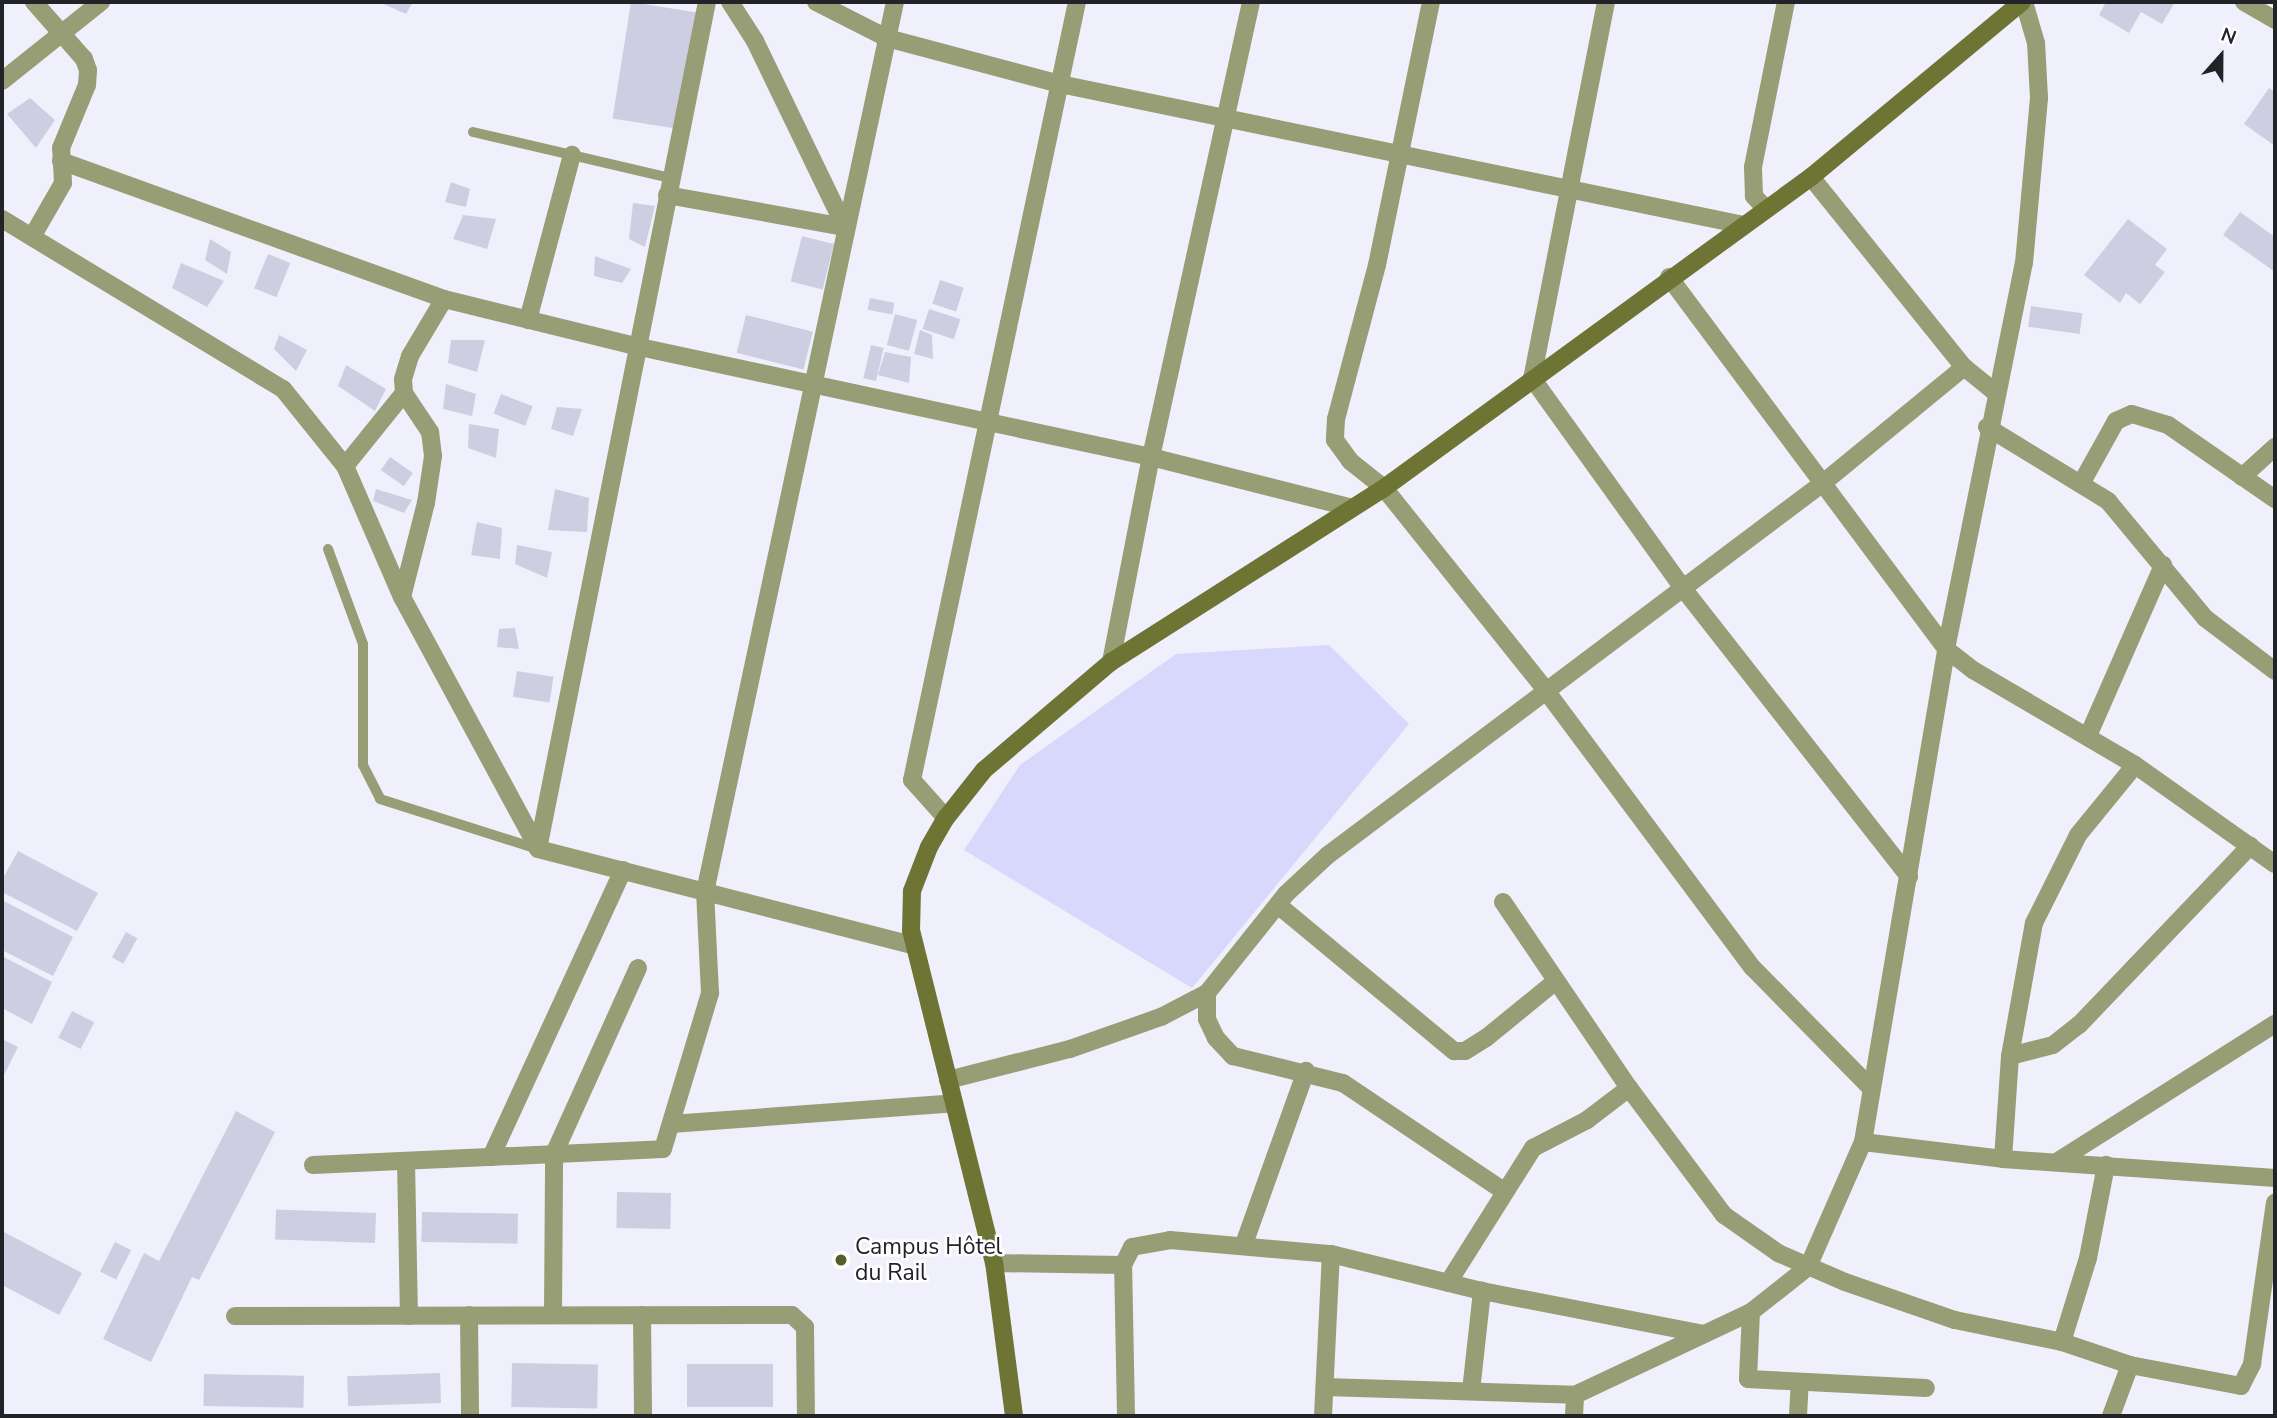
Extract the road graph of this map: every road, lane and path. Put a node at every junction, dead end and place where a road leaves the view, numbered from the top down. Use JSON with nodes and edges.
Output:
{"nodes":[{"id":1,"x":34,"y":2,"type":"edge"},
{"id":2,"x":101,"y":2,"type":"edge"},
{"id":3,"x":708,"y":2,"type":"edge"},
{"id":4,"x":730,"y":2,"type":"edge"},
{"id":5,"x":816,"y":2,"type":"edge"},
{"id":6,"x":895,"y":2,"type":"edge"},
{"id":7,"x":1077,"y":2,"type":"edge"},
{"id":8,"x":1251,"y":2,"type":"edge"},
{"id":9,"x":1431,"y":2,"type":"edge"},
{"id":10,"x":1606,"y":2,"type":"edge"},
{"id":11,"x":1786,"y":2,"type":"edge"},
{"id":12,"x":2023,"y":2,"type":"edge"},
{"id":13,"x":2244,"y":2,"type":"edge"},
{"id":14,"x":2275,"y":20,"type":"edge"},
{"id":15,"x":61,"y":35,"type":"junction"},
{"id":16,"x":887,"y":38,"type":"junction"},
{"id":17,"x":2,"y":81,"type":"edge"},
{"id":18,"x":1060,"y":85,"type":"junction"},
{"id":19,"x":1227,"y":116,"type":"junction"},
{"id":20,"x":473,"y":132,"type":"dead end"},
{"id":21,"x":572,"y":155,"type":"junction"},
{"id":22,"x":1399,"y":155,"type":"junction"},
{"id":23,"x":61,"y":161,"type":"junction"},
{"id":24,"x":1811,"y":177,"type":"junction"},
{"id":25,"x":669,"y":187,"type":"junction"},
{"id":26,"x":1566,"y":187,"type":"junction"},
{"id":27,"x":1766,"y":209,"type":"junction"},
{"id":28,"x":2,"y":219,"type":"edge"},
{"id":29,"x":1743,"y":225,"type":"junction"},
{"id":30,"x":845,"y":227,"type":"junction"},
{"id":31,"x":32,"y":237,"type":"junction"},
{"id":32,"x":1669,"y":277,"type":"junction"},
{"id":33,"x":444,"y":299,"type":"junction"},
{"id":34,"x":528,"y":320,"type":"junction"},
{"id":35,"x":635,"y":346,"type":"junction"},
{"id":36,"x":1964,"y":367,"type":"junction"},
{"id":37,"x":1532,"y":379,"type":"junction"},
{"id":38,"x":811,"y":385,"type":"junction"},
{"id":39,"x":1995,"y":392,"type":"junction"},
{"id":40,"x":404,"y":393,"type":"junction"},
{"id":41,"x":988,"y":423,"type":"junction"},
{"id":42,"x":1987,"y":427,"type":"junction"},
{"id":43,"x":2275,"y":447,"type":"edge"},
{"id":44,"x":1151,"y":457,"type":"junction"},
{"id":45,"x":345,"y":466,"type":"junction"},
{"id":46,"x":2242,"y":477,"type":"junction"},
{"id":47,"x":2082,"y":482,"type":"junction"},
{"id":48,"x":1823,"y":483,"type":"junction"},
{"id":49,"x":1384,"y":488,"type":"junction"},
{"id":50,"x":2275,"y":499,"type":"edge"},
{"id":51,"x":1349,"y":507,"type":"junction"},
{"id":52,"x":328,"y":550,"type":"dead end"},
{"id":53,"x":2163,"y":565,"type":"junction"},
{"id":54,"x":1682,"y":587,"type":"junction"},
{"id":55,"x":402,"y":597,"type":"junction"},
{"id":56,"x":1946,"y":649,"type":"junction"},
{"id":57,"x":1111,"y":662,"type":"junction"},
{"id":58,"x":2275,"y":671,"type":"edge"},
{"id":59,"x":1544,"y":688,"type":"junction"},
{"id":60,"x":2088,"y":736,"type":"junction"},
{"id":61,"x":2135,"y":765,"type":"junction"},
{"id":62,"x":946,"y":818,"type":"junction"},
{"id":63,"x":2250,"y":846,"type":"junction"},
{"id":64,"x":538,"y":849,"type":"junction"},
{"id":65,"x":2275,"y":864,"type":"edge"},
{"id":66,"x":623,"y":870,"type":"junction"},
{"id":67,"x":1909,"y":877,"type":"junction"},
{"id":68,"x":705,"y":892,"type":"junction"},
{"id":69,"x":1503,"y":902,"type":"dead end"},
{"id":70,"x":1278,"y":905,"type":"junction"},
{"id":71,"x":915,"y":946,"type":"junction"},
{"id":72,"x":638,"y":968,"type":"dead end"},
{"id":73,"x":1556,"y":981,"type":"junction"},
{"id":74,"x":1207,"y":993,"type":"junction"},
{"id":75,"x":2275,"y":1024,"type":"edge"},
{"id":76,"x":2011,"y":1056,"type":"junction"},
{"id":77,"x":1306,"y":1071,"type":"junction"},
{"id":78,"x":948,"y":1080,"type":"junction"},
{"id":79,"x":1629,"y":1087,"type":"junction"},
{"id":80,"x":1870,"y":1087,"type":"junction"},
{"id":81,"x":954,"y":1103,"type":"junction"},
{"id":82,"x":671,"y":1124,"type":"junction"},
{"id":83,"x":1863,"y":1142,"type":"junction"},
{"id":84,"x":554,"y":1154,"type":"junction"},
{"id":85,"x":491,"y":1157,"type":"junction"},
{"id":86,"x":2003,"y":1159,"type":"junction"},
{"id":87,"x":405,"y":1161,"type":"junction"},
{"id":88,"x":2058,"y":1161,"type":"junction"},
{"id":89,"x":313,"y":1165,"type":"dead end"},
{"id":90,"x":2106,"y":1165,"type":"junction"},
{"id":91,"x":2275,"y":1178,"type":"edge"},
{"id":92,"x":1504,"y":1191,"type":"junction"},
{"id":93,"x":2275,"y":1203,"type":"edge"},
{"id":94,"x":1244,"y":1244,"type":"junction"},
{"id":95,"x":1331,"y":1254,"type":"junction"},
{"id":96,"x":994,"y":1264,"type":"junction"},
{"id":97,"x":1123,"y":1265,"type":"junction"},
{"id":98,"x":1808,"y":1268,"type":"junction"},
{"id":99,"x":1448,"y":1283,"type":"junction"},
{"id":100,"x":1482,"y":1291,"type":"junction"},
{"id":101,"x":1751,"y":1312,"type":"junction"},
{"id":102,"x":409,"y":1315,"type":"junction"},
{"id":103,"x":469,"y":1315,"type":"junction"},
{"id":104,"x":553,"y":1315,"type":"junction"},
{"id":105,"x":642,"y":1315,"type":"junction"},
{"id":106,"x":235,"y":1316,"type":"dead end"},
{"id":107,"x":1703,"y":1334,"type":"junction"},
{"id":108,"x":2062,"y":1342,"type":"junction"},
{"id":109,"x":2130,"y":1365,"type":"junction"},
{"id":110,"x":1800,"y":1382,"type":"junction"},
{"id":111,"x":1325,"y":1387,"type":"junction"},
{"id":112,"x":1926,"y":1388,"type":"dead end"},
{"id":113,"x":1471,"y":1391,"type":"junction"},
{"id":114,"x":1575,"y":1395,"type":"junction"},
{"id":115,"x":470,"y":1416,"type":"edge"},
{"id":116,"x":643,"y":1416,"type":"edge"},
{"id":117,"x":806,"y":1416,"type":"edge"},
{"id":118,"x":1014,"y":1416,"type":"edge"},
{"id":119,"x":1126,"y":1416,"type":"edge"},
{"id":120,"x":1324,"y":1416,"type":"edge"},
{"id":121,"x":1574,"y":1416,"type":"edge"},
{"id":122,"x":1798,"y":1416,"type":"edge"},
{"id":123,"x":2110,"y":1416,"type":"edge"}],
"edges":[{"from":1,"to":15,"type":"street"},
{"from":2,"to":15,"type":"street"},
{"from":3,"to":25,"type":"street"},
{"from":4,"to":30,"type":"street"},
{"from":5,"to":16,"type":"street"},
{"from":6,"to":16,"type":"street"},
{"from":7,"to":18,"type":"street"},
{"from":8,"to":19,"type":"street"},
{"from":9,"to":22,"type":"street"},
{"from":10,"to":26,"type":"street"},
{"from":11,"to":27,"type":"street"},
{"from":12,"to":24,"type":"street"},
{"from":12,"to":39,"type":"street"},
{"from":13,"to":14,"type":"street"},
{"from":15,"to":17,"type":"street"},
{"from":15,"to":23,"type":"street"},
{"from":16,"to":18,"type":"street"},
{"from":16,"to":30,"type":"street"},
{"from":18,"to":19,"type":"street"},
{"from":18,"to":41,"type":"street"},
{"from":19,"to":22,"type":"street"},
{"from":19,"to":44,"type":"street"},
{"from":20,"to":21,"type":"lane"},
{"from":21,"to":25,"type":"lane"},
{"from":21,"to":34,"type":"street"},
{"from":22,"to":26,"type":"street"},
{"from":22,"to":49,"type":"street"},
{"from":23,"to":31,"type":"street"},
{"from":23,"to":33,"type":"street"},
{"from":24,"to":27,"type":"street"},
{"from":24,"to":36,"type":"street"},
{"from":25,"to":30,"type":"street"},
{"from":25,"to":35,"type":"street"},
{"from":26,"to":29,"type":"street"},
{"from":26,"to":37,"type":"street"},
{"from":27,"to":29,"type":"street"},
{"from":28,"to":31,"type":"street"},
{"from":29,"to":32,"type":"street"},
{"from":30,"to":38,"type":"street"},
{"from":31,"to":45,"type":"street"},
{"from":32,"to":37,"type":"street"},
{"from":32,"to":48,"type":"street"},
{"from":33,"to":34,"type":"street"},
{"from":33,"to":40,"type":"street"},
{"from":34,"to":35,"type":"street"},
{"from":35,"to":38,"type":"street"},
{"from":35,"to":64,"type":"street"},
{"from":36,"to":39,"type":"street"},
{"from":36,"to":48,"type":"street"},
{"from":37,"to":49,"type":"street"},
{"from":37,"to":54,"type":"street"},
{"from":38,"to":41,"type":"street"},
{"from":38,"to":68,"type":"street"},
{"from":39,"to":42,"type":"street"},
{"from":40,"to":45,"type":"street"},
{"from":40,"to":55,"type":"street"},
{"from":41,"to":44,"type":"street"},
{"from":41,"to":62,"type":"street"},
{"from":42,"to":47,"type":"street"},
{"from":42,"to":56,"type":"street"},
{"from":43,"to":46,"type":"street"},
{"from":44,"to":51,"type":"street"},
{"from":44,"to":57,"type":"street"},
{"from":45,"to":55,"type":"street"},
{"from":46,"to":47,"type":"street"},
{"from":46,"to":50,"type":"street"},
{"from":47,"to":53,"type":"street"},
{"from":48,"to":54,"type":"street"},
{"from":48,"to":56,"type":"street"},
{"from":49,"to":51,"type":"street"},
{"from":49,"to":59,"type":"street"},
{"from":51,"to":57,"type":"street"},
{"from":52,"to":64,"type":"lane"},
{"from":53,"to":58,"type":"street"},
{"from":53,"to":60,"type":"street"},
{"from":54,"to":59,"type":"street"},
{"from":54,"to":67,"type":"street"},
{"from":55,"to":64,"type":"street"},
{"from":56,"to":60,"type":"street"},
{"from":56,"to":67,"type":"street"},
{"from":57,"to":62,"type":"street"},
{"from":59,"to":70,"type":"street"},
{"from":59,"to":80,"type":"street"},
{"from":60,"to":61,"type":"street"},
{"from":61,"to":63,"type":"street"},
{"from":61,"to":76,"type":"street"},
{"from":62,"to":71,"type":"street"},
{"from":63,"to":65,"type":"street"},
{"from":63,"to":76,"type":"street"},
{"from":64,"to":66,"type":"street"},
{"from":66,"to":68,"type":"street"},
{"from":66,"to":85,"type":"street"},
{"from":67,"to":80,"type":"street"},
{"from":68,"to":71,"type":"street"},
{"from":68,"to":82,"type":"street"},
{"from":69,"to":73,"type":"street"},
{"from":70,"to":73,"type":"street"},
{"from":70,"to":74,"type":"street"},
{"from":71,"to":78,"type":"street"},
{"from":72,"to":84,"type":"street"},
{"from":73,"to":79,"type":"street"},
{"from":74,"to":77,"type":"street"},
{"from":74,"to":78,"type":"street"},
{"from":75,"to":88,"type":"street"},
{"from":76,"to":86,"type":"street"},
{"from":77,"to":92,"type":"street"},
{"from":77,"to":94,"type":"street"},
{"from":78,"to":81,"type":"street"},
{"from":79,"to":92,"type":"street"},
{"from":79,"to":98,"type":"street"},
{"from":80,"to":83,"type":"street"},
{"from":81,"to":82,"type":"street"},
{"from":81,"to":96,"type":"street"},
{"from":82,"to":84,"type":"street"},
{"from":83,"to":86,"type":"street"},
{"from":83,"to":98,"type":"street"},
{"from":84,"to":85,"type":"street"},
{"from":84,"to":104,"type":"street"},
{"from":85,"to":87,"type":"street"},
{"from":86,"to":88,"type":"street"},
{"from":87,"to":89,"type":"street"},
{"from":87,"to":102,"type":"street"},
{"from":88,"to":90,"type":"street"},
{"from":90,"to":91,"type":"street"},
{"from":90,"to":108,"type":"street"},
{"from":92,"to":99,"type":"street"},
{"from":93,"to":109,"type":"street"},
{"from":94,"to":95,"type":"street"},
{"from":94,"to":97,"type":"street"},
{"from":95,"to":99,"type":"street"},
{"from":95,"to":111,"type":"street"},
{"from":96,"to":97,"type":"street"},
{"from":96,"to":118,"type":"street"},
{"from":97,"to":119,"type":"street"},
{"from":98,"to":101,"type":"street"},
{"from":98,"to":108,"type":"street"},
{"from":99,"to":100,"type":"street"},
{"from":100,"to":107,"type":"street"},
{"from":100,"to":113,"type":"street"},
{"from":101,"to":107,"type":"street"},
{"from":101,"to":110,"type":"street"},
{"from":102,"to":103,"type":"street"},
{"from":102,"to":106,"type":"street"},
{"from":103,"to":104,"type":"street"},
{"from":103,"to":115,"type":"street"},
{"from":104,"to":105,"type":"street"},
{"from":105,"to":116,"type":"street"},
{"from":105,"to":117,"type":"street"},
{"from":107,"to":114,"type":"street"},
{"from":108,"to":109,"type":"street"},
{"from":109,"to":123,"type":"street"},
{"from":110,"to":112,"type":"street"},
{"from":110,"to":122,"type":"street"},
{"from":111,"to":113,"type":"street"},
{"from":111,"to":120,"type":"street"},
{"from":113,"to":114,"type":"street"},
{"from":114,"to":121,"type":"street"}]}
